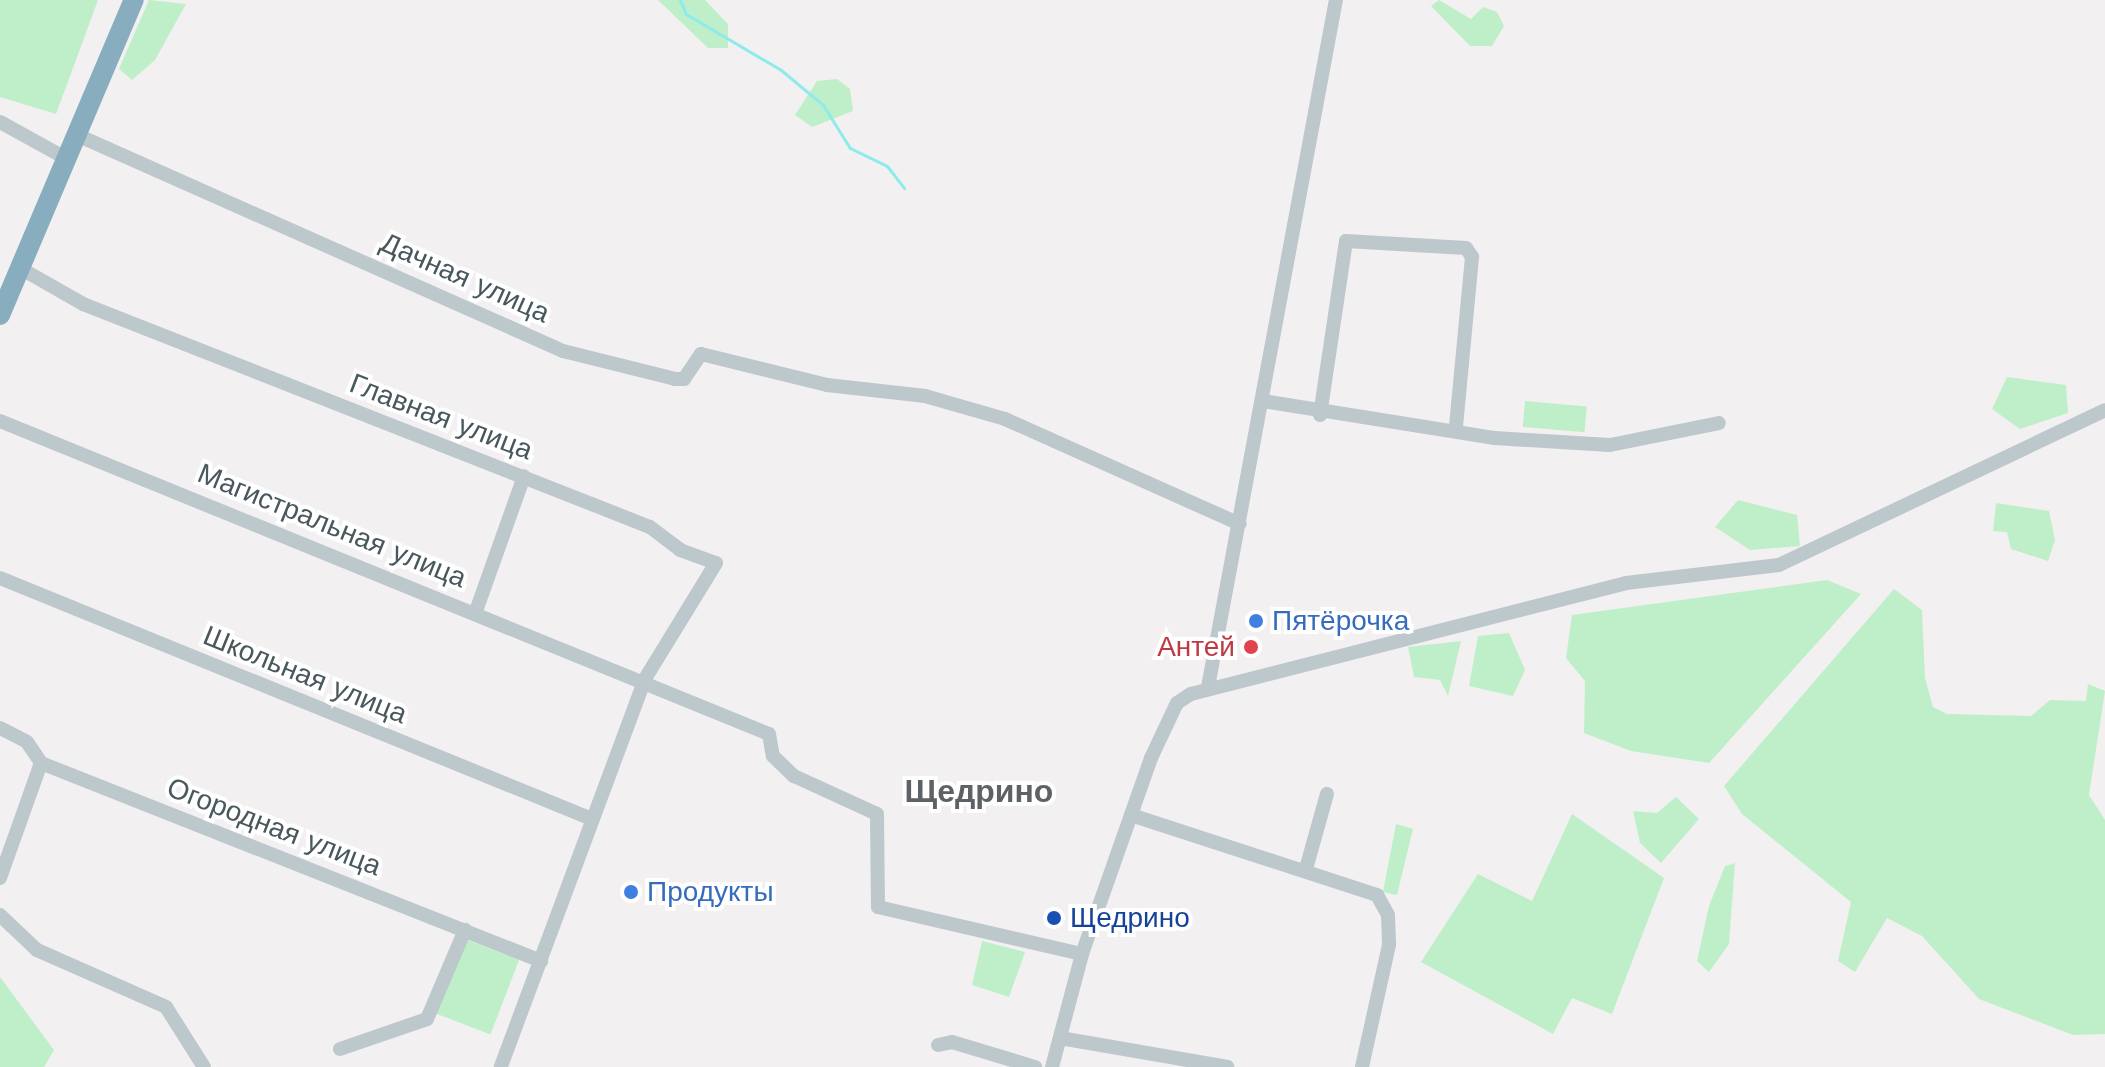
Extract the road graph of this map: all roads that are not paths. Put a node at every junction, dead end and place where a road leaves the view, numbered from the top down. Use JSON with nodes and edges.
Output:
{"nodes":[{"id":1,"x":134,"y":0,"type":"edge"},
{"id":2,"x":1336,"y":0,"type":"edge"},
{"id":3,"x":0,"y":122,"type":"edge"},
{"id":4,"x":77,"y":135,"type":"junction"},
{"id":5,"x":67,"y":159,"type":"junction"},
{"id":6,"x":12,"y":271,"type":"edge"},
{"id":7,"x":0,"y":315,"type":"edge"},
{"id":8,"x":1263,"y":401,"type":"junction"},
{"id":9,"x":2105,"y":410,"type":"edge"},
{"id":10,"x":1320,"y":415,"type":"junction"},
{"id":11,"x":0,"y":421,"type":"edge"},
{"id":12,"x":1719,"y":423,"type":"dead end"},
{"id":13,"x":1456,"y":427,"type":"junction"},
{"id":14,"x":524,"y":476,"type":"junction"},
{"id":15,"x":1240,"y":524,"type":"junction"},
{"id":16,"x":0,"y":578,"type":"edge"},
{"id":17,"x":476,"y":611,"type":"junction"},
{"id":18,"x":645,"y":679,"type":"junction"},
{"id":19,"x":1208,"y":687,"type":"junction"},
{"id":20,"x":0,"y":728,"type":"edge"},
{"id":21,"x":41,"y":763,"type":"junction"},
{"id":22,"x":1327,"y":794,"type":"dead end"},
{"id":23,"x":1131,"y":815,"type":"junction"},
{"id":24,"x":592,"y":819,"type":"junction"},
{"id":25,"x":1306,"y":869,"type":"junction"},
{"id":26,"x":0,"y":878,"type":"edge"},
{"id":27,"x":0,"y":915,"type":"edge"},
{"id":28,"x":465,"y":930,"type":"junction"},
{"id":29,"x":1082,"y":954,"type":"junction"},
{"id":30,"x":541,"y":961,"type":"junction"},
{"id":31,"x":1060,"y":1038,"type":"junction"},
{"id":32,"x":938,"y":1045,"type":"dead end"},
{"id":33,"x":340,"y":1049,"type":"dead end"},
{"id":34,"x":204,"y":1067,"type":"edge"},
{"id":35,"x":501,"y":1067,"type":"edge"},
{"id":36,"x":1035,"y":1067,"type":"edge"},
{"id":37,"x":1052,"y":1067,"type":"edge"},
{"id":38,"x":1228,"y":1067,"type":"edge"},
{"id":39,"x":1362,"y":1067,"type":"edge"}],
"edges":[{"from":1,"to":4,"type":"highway"},
{"from":2,"to":8,"type":"street"},
{"from":3,"to":5,"type":"street"},
{"from":4,"to":5,"type":"highway"},
{"from":4,"to":15,"type":"street","name":"Дачная улица"},
{"from":5,"to":6,"type":"highway"},
{"from":6,"to":7,"type":"highway"},
{"from":6,"to":14,"type":"street","name":"Главная улица"},
{"from":8,"to":10,"type":"street"},
{"from":8,"to":15,"type":"street"},
{"from":9,"to":19,"type":"street"},
{"from":10,"to":13,"type":"street"},
{"from":10,"to":13,"type":"street"},
{"from":11,"to":17,"type":"street","name":"Магистральная улица"},
{"from":12,"to":13,"type":"street"},
{"from":14,"to":17,"type":"street"},
{"from":14,"to":18,"type":"street","name":"Главная улица"},
{"from":15,"to":19,"type":"street"},
{"from":16,"to":24,"type":"street","name":"Школьная улица"},
{"from":17,"to":18,"type":"street","name":"Магистральная улица"},
{"from":18,"to":24,"type":"street"},
{"from":18,"to":29,"type":"street","name":"Магистральная улица"},
{"from":19,"to":23,"type":"street"},
{"from":20,"to":21,"type":"street","name":"Огородная улица"},
{"from":21,"to":26,"type":"street"},
{"from":21,"to":28,"type":"street","name":"Огородная улица"},
{"from":22,"to":25,"type":"street"},
{"from":23,"to":25,"type":"street"},
{"from":23,"to":29,"type":"street"},
{"from":24,"to":30,"type":"street"},
{"from":25,"to":39,"type":"street"},
{"from":27,"to":34,"type":"street"},
{"from":28,"to":30,"type":"street","name":"Огородная улица"},
{"from":28,"to":33,"type":"street"},
{"from":29,"to":31,"type":"street"},
{"from":30,"to":35,"type":"street"},
{"from":31,"to":37,"type":"street"},
{"from":31,"to":38,"type":"street"},
{"from":32,"to":36,"type":"street"}]}
